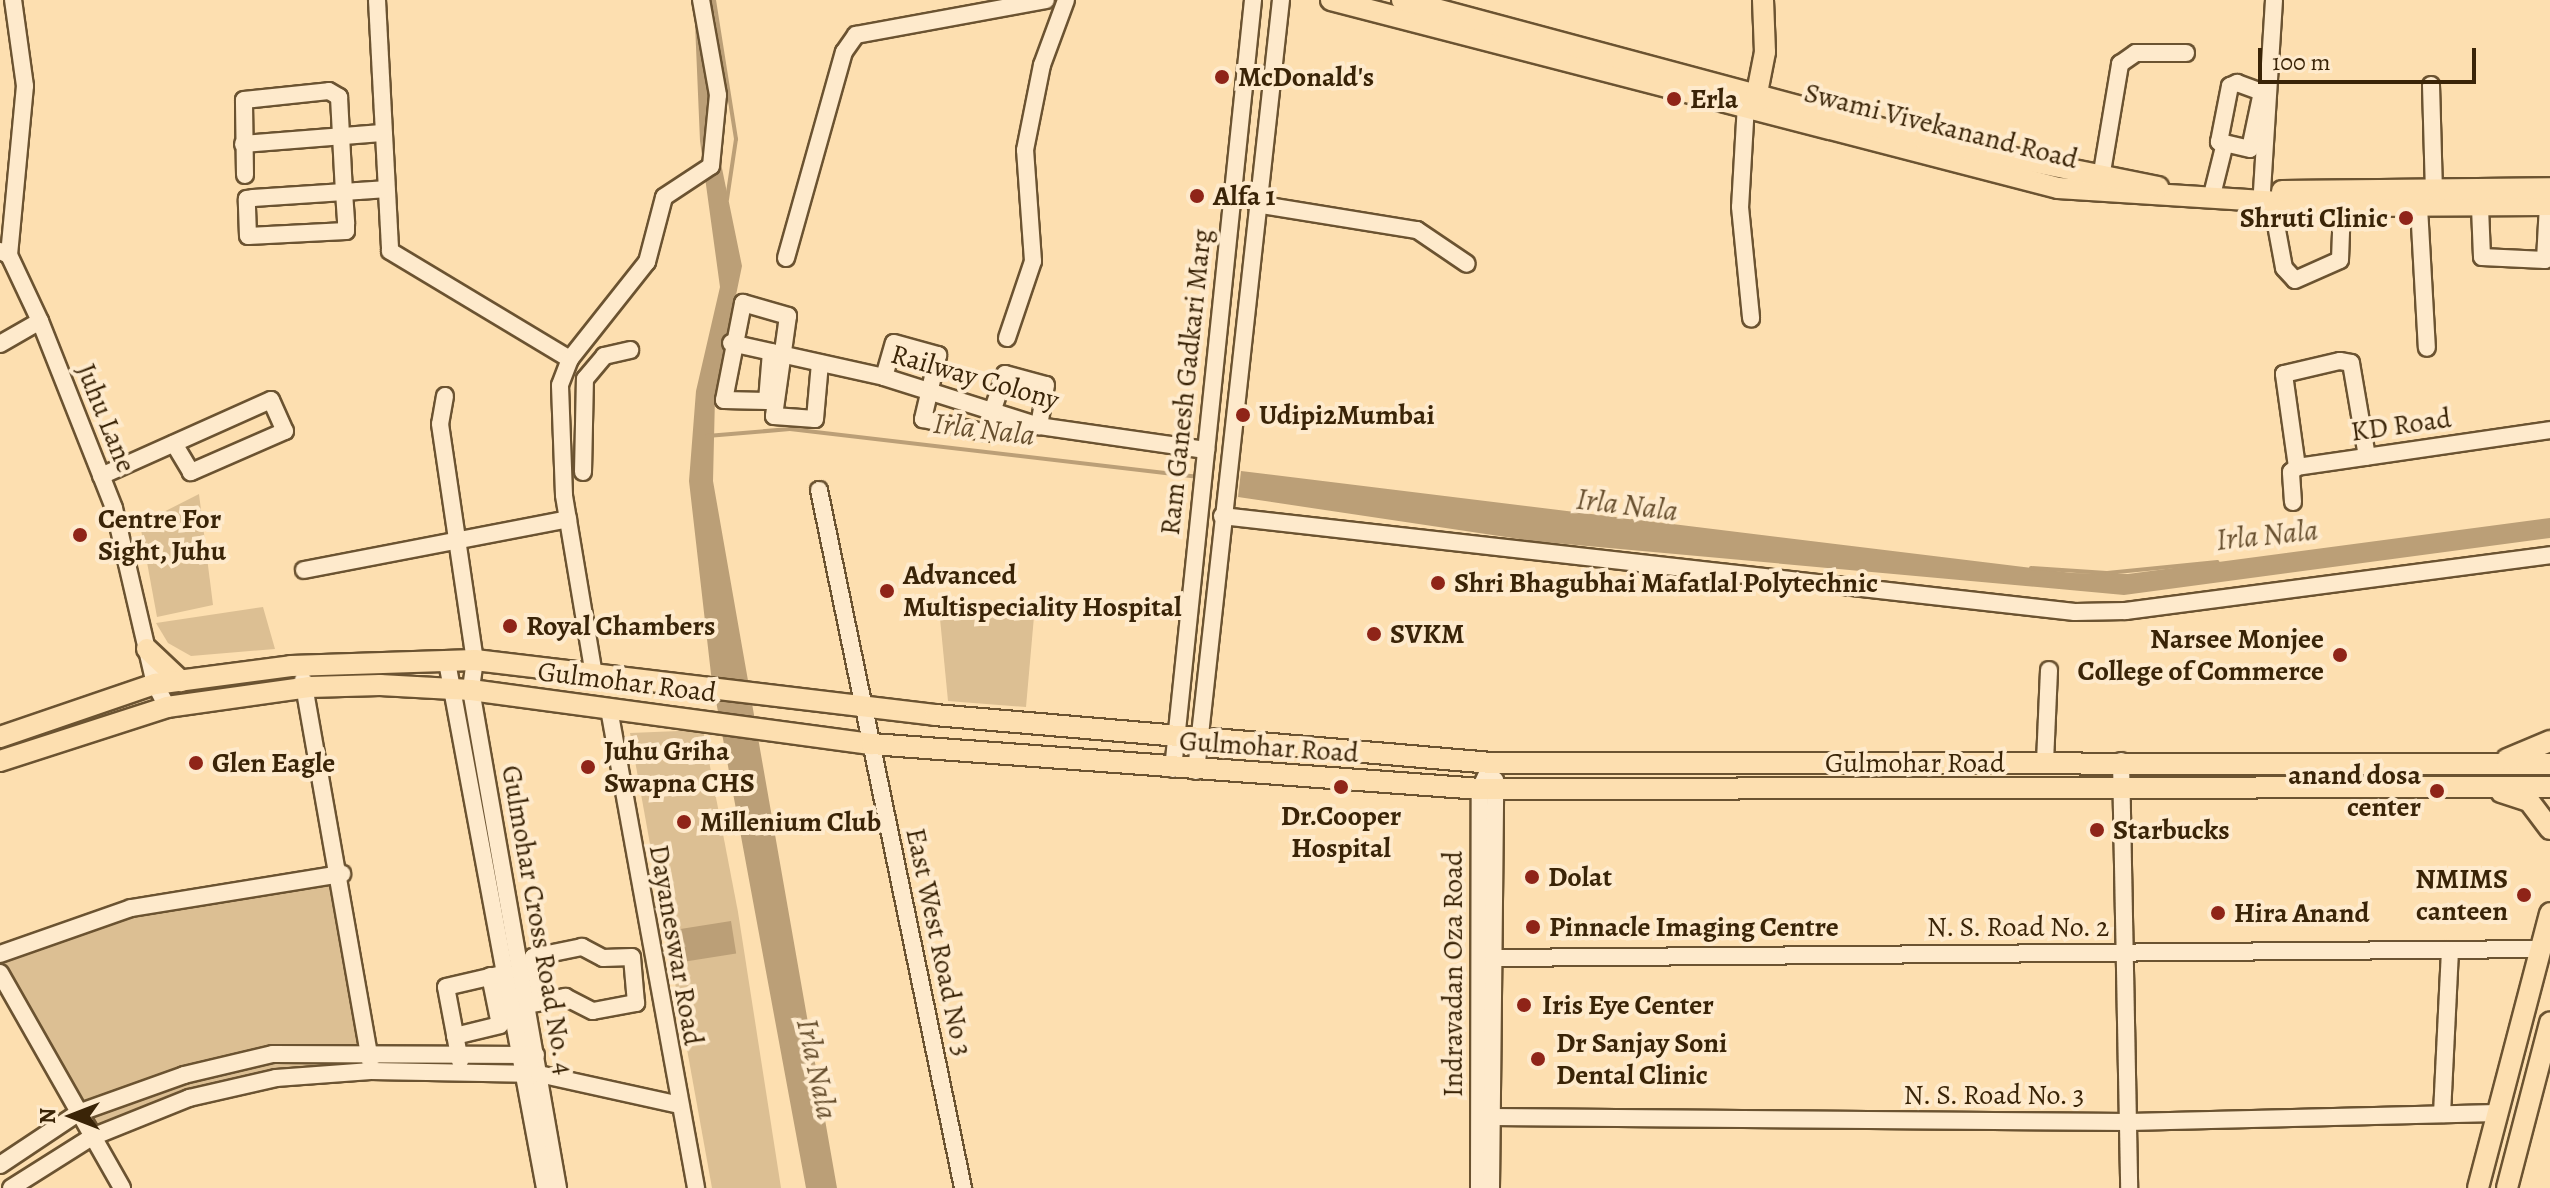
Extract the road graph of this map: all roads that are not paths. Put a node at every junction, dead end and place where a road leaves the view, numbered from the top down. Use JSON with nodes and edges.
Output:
{"nodes":[{"id":1,"x":13,"y":0,"type":"edge"},
{"id":2,"x":377,"y":0,"type":"edge"},
{"id":3,"x":701,"y":0,"type":"edge"},
{"id":4,"x":1046,"y":0,"type":"edge"},
{"id":5,"x":1066,"y":0,"type":"edge"},
{"id":6,"x":1253,"y":0,"type":"edge"},
{"id":7,"x":1281,"y":0,"type":"edge"},
{"id":8,"x":1331,"y":0,"type":"edge"},
{"id":9,"x":1402,"y":0,"type":"edge"},
{"id":10,"x":1754,"y":0,"type":"edge"},
{"id":11,"x":1763,"y":0,"type":"edge"},
{"id":12,"x":2274,"y":0,"type":"edge"},
{"id":13,"x":2186,"y":53,"type":"dead end"},
{"id":14,"x":2431,"y":85,"type":"dead end"},
{"id":15,"x":1751,"y":103,"type":"junction"},
{"id":16,"x":382,"y":133,"type":"junction"},
{"id":17,"x":341,"y":137,"type":"junction"},
{"id":18,"x":243,"y":144,"type":"junction"},
{"id":19,"x":2224,"y":147,"type":"dead end"},
{"id":20,"x":245,"y":175,"type":"dead end"},
{"id":21,"x":2101,"y":178,"type":"junction"},
{"id":22,"x":384,"y":189,"type":"junction"},
{"id":23,"x":2213,"y":191,"type":"junction"},
{"id":24,"x":2434,"y":191,"type":"junction"},
{"id":25,"x":344,"y":192,"type":"junction"},
{"id":26,"x":2267,"y":197,"type":"junction"},
{"id":27,"x":2549,"y":200,"type":"edge"},
{"id":28,"x":1256,"y":204,"type":"junction"},
{"id":29,"x":2342,"y":206,"type":"junction"},
{"id":30,"x":2414,"y":206,"type":"junction"},
{"id":31,"x":2480,"y":207,"type":"junction"},
{"id":32,"x":3,"y":255,"type":"edge"},
{"id":33,"x":786,"y":258,"type":"dead end"},
{"id":34,"x":1467,"y":264,"type":"dead end"},
{"id":35,"x":2413,"y":266,"type":"dead end"},
{"id":36,"x":1751,"y":318,"type":"dead end"},
{"id":37,"x":40,"y":321,"type":"junction"},
{"id":38,"x":1007,"y":338,"type":"dead end"},
{"id":39,"x":731,"y":343,"type":"junction"},
{"id":40,"x":0,"y":344,"type":"edge"},
{"id":41,"x":2427,"y":348,"type":"dead end"},
{"id":42,"x":630,"y":350,"type":"dead end"},
{"id":43,"x":775,"y":352,"type":"junction"},
{"id":44,"x":570,"y":359,"type":"junction"},
{"id":45,"x":820,"y":363,"type":"junction"},
{"id":46,"x":884,"y":377,"type":"junction"},
{"id":47,"x":560,"y":385,"type":"junction"},
{"id":48,"x":584,"y":385,"type":"junction"},
{"id":49,"x":931,"y":391,"type":"junction"},
{"id":50,"x":445,"y":396,"type":"dead end"},
{"id":51,"x":992,"y":412,"type":"junction"},
{"id":52,"x":1039,"y":426,"type":"junction"},
{"id":53,"x":2550,"y":430,"type":"edge"},
{"id":54,"x":988,"y":433,"type":"dead end"},
{"id":55,"x":174,"y":444,"type":"junction"},
{"id":56,"x":1206,"y":456,"type":"junction"},
{"id":57,"x":2367,"y":457,"type":"junction"},
{"id":58,"x":2297,"y":467,"type":"junction"},
{"id":59,"x":583,"y":472,"type":"dead end"},
{"id":60,"x":101,"y":476,"type":"junction"},
{"id":61,"x":819,"y":490,"type":"dead end"},
{"id":62,"x":2293,"y":502,"type":"dead end"},
{"id":63,"x":1222,"y":516,"type":"junction"},
{"id":64,"x":568,"y":519,"type":"junction"},
{"id":65,"x":457,"y":543,"type":"junction"},
{"id":66,"x":2550,"y":555,"type":"edge"},
{"id":67,"x":304,"y":570,"type":"dead end"},
{"id":68,"x":147,"y":649,"type":"junction"},
{"id":69,"x":475,"y":660,"type":"junction"},
{"id":70,"x":447,"y":662,"type":"junction"},
{"id":71,"x":291,"y":666,"type":"junction"},
{"id":72,"x":2049,"y":670,"type":"dead end"},
{"id":73,"x":594,"y":675,"type":"junction"},
{"id":74,"x":181,"y":681,"type":"junction"},
{"id":75,"x":155,"y":684,"type":"junction"},
{"id":76,"x":309,"y":687,"type":"junction"},
{"id":77,"x":462,"y":690,"type":"junction"},
{"id":78,"x":167,"y":707,"type":"junction"},
{"id":79,"x":863,"y":708,"type":"junction"},
{"id":80,"x":609,"y":709,"type":"junction"},
{"id":81,"x":0,"y":737,"type":"edge"},
{"id":82,"x":1173,"y":737,"type":"junction"},
{"id":83,"x":1198,"y":741,"type":"junction"},
{"id":84,"x":2550,"y":741,"type":"edge"},
{"id":85,"x":872,"y":744,"type":"junction"},
{"id":86,"x":0,"y":761,"type":"edge"},
{"id":87,"x":2121,"y":761,"type":"junction"},
{"id":88,"x":2045,"y":762,"type":"junction"},
{"id":89,"x":2278,"y":762,"type":"junction"},
{"id":90,"x":1492,"y":763,"type":"junction"},
{"id":91,"x":2488,"y":764,"type":"junction"},
{"id":92,"x":2550,"y":764,"type":"edge"},
{"id":93,"x":1173,"y":769,"type":"junction"},
{"id":94,"x":1196,"y":771,"type":"junction"},
{"id":95,"x":2550,"y":787,"type":"edge"},
{"id":96,"x":2487,"y":788,"type":"junction"},
{"id":97,"x":1488,"y":789,"type":"junction"},
{"id":98,"x":2277,"y":790,"type":"junction"},
{"id":99,"x":2122,"y":791,"type":"junction"},
{"id":100,"x":2550,"y":829,"type":"edge"},
{"id":101,"x":342,"y":874,"type":"junction"},
{"id":102,"x":2550,"y":913,"type":"edge"},
{"id":103,"x":2542,"y":949,"type":"junction"},
{"id":104,"x":2450,"y":950,"type":"junction"},
{"id":105,"x":0,"y":954,"type":"edge"},
{"id":106,"x":2125,"y":954,"type":"junction"},
{"id":107,"x":1494,"y":958,"type":"junction"},
{"id":108,"x":0,"y":973,"type":"edge"},
{"id":109,"x":498,"y":974,"type":"junction"},
{"id":110,"x":534,"y":1004,"type":"junction"},
{"id":111,"x":2550,"y":1023,"type":"edge"},
{"id":112,"x":457,"y":1045,"type":"junction"},
{"id":113,"x":368,"y":1051,"type":"junction"},
{"id":114,"x":528,"y":1055,"type":"junction"},
{"id":115,"x":371,"y":1071,"type":"junction"},
{"id":116,"x":463,"y":1073,"type":"junction"},
{"id":117,"x":532,"y":1074,"type":"junction"},
{"id":118,"x":676,"y":1104,"type":"junction"},
{"id":119,"x":78,"y":1113,"type":"junction"},
{"id":120,"x":2497,"y":1113,"type":"junction"},
{"id":121,"x":2442,"y":1114,"type":"junction"},
{"id":122,"x":1491,"y":1117,"type":"junction"},
{"id":123,"x":2129,"y":1122,"type":"junction"},
{"id":124,"x":92,"y":1137,"type":"junction"},
{"id":125,"x":0,"y":1165,"type":"edge"},
{"id":126,"x":11,"y":1188,"type":"edge"},
{"id":127,"x":122,"y":1188,"type":"edge"},
{"id":128,"x":545,"y":1188,"type":"edge"},
{"id":129,"x":558,"y":1188,"type":"edge"},
{"id":130,"x":696,"y":1188,"type":"edge"},
{"id":131,"x":963,"y":1188,"type":"edge"},
{"id":132,"x":1479,"y":1188,"type":"edge"},
{"id":133,"x":1491,"y":1188,"type":"edge"},
{"id":134,"x":2129,"y":1188,"type":"edge"},
{"id":135,"x":2478,"y":1188,"type":"edge"},
{"id":136,"x":2507,"y":1188,"type":"edge"}],
"edges":[{"from":1,"to":32,"type":"street"},
{"from":2,"to":16,"type":"street"},
{"from":3,"to":44,"type":"street"},
{"from":4,"to":33,"type":"street"},
{"from":5,"to":38,"type":"street"},
{"from":6,"to":56,"type":"street","name":"Ram Ganesh Gadkari Marg"},
{"from":7,"to":28,"type":"street","name":"Ram Ganesh Gadkari Marg"},
{"from":8,"to":15,"type":"main road","name":"Swami Vivekanand Road"},
{"from":9,"to":15,"type":"main road","name":"Swami Vivekanand Road"},
{"from":10,"to":15,"type":"main road"},
{"from":11,"to":15,"type":"main road"},
{"from":12,"to":26,"type":"street"},
{"from":13,"to":21,"type":"street"},
{"from":14,"to":24,"type":"street"},
{"from":15,"to":21,"type":"main road","name":"Swami Vivekanand Road"},
{"from":15,"to":26,"type":"main road","name":"Swami Vivekanand Road"},
{"from":15,"to":36,"type":"street"},
{"from":16,"to":17,"type":"street"},
{"from":16,"to":22,"type":"street"},
{"from":17,"to":18,"type":"street"},
{"from":17,"to":18,"type":"street"},
{"from":17,"to":25,"type":"street"},
{"from":18,"to":20,"type":"street"},
{"from":19,"to":23,"type":"street"},
{"from":21,"to":23,"type":"main road","name":"Swami Vivekanand Road"},
{"from":22,"to":25,"type":"street"},
{"from":22,"to":44,"type":"street"},
{"from":23,"to":26,"type":"main road","name":"Swami Vivekanand Road"},
{"from":24,"to":26,"type":"main road","name":"Swami Vivekanand Road"},
{"from":24,"to":27,"type":"main road","name":"Swami Vivekanand Road"},
{"from":25,"to":25,"type":"street"},
{"from":26,"to":29,"type":"main road","name":"Swami Vivekanand Road"},
{"from":26,"to":29,"type":"street"},
{"from":27,"to":31,"type":"main road","name":"Swami Vivekanand Road"},
{"from":27,"to":31,"type":"street"},
{"from":28,"to":34,"type":"street"},
{"from":28,"to":63,"type":"street","name":"Ram Ganesh Gadkari Marg"},
{"from":29,"to":30,"type":"main road","name":"Swami Vivekanand Road"},
{"from":30,"to":31,"type":"main road","name":"Swami Vivekanand Road"},
{"from":30,"to":35,"type":"street"},
{"from":30,"to":41,"type":"street"},
{"from":32,"to":37,"type":"street","name":"Juhu Lane"},
{"from":37,"to":40,"type":"street"},
{"from":37,"to":60,"type":"street","name":"Juhu Lane"},
{"from":39,"to":43,"type":"street","name":"Railway Colony"},
{"from":39,"to":43,"type":"street"},
{"from":39,"to":43,"type":"street"},
{"from":42,"to":48,"type":"street"},
{"from":43,"to":45,"type":"street","name":"Railway Colony"},
{"from":43,"to":45,"type":"street"},
{"from":44,"to":47,"type":"street"},
{"from":45,"to":46,"type":"street","name":"Railway Colony"},
{"from":46,"to":49,"type":"street","name":"Railway Colony"},
{"from":46,"to":49,"type":"street"},
{"from":47,"to":48,"type":"street"},
{"from":47,"to":64,"type":"street"},
{"from":48,"to":59,"type":"street"},
{"from":49,"to":51,"type":"street","name":"Railway Colony"},
{"from":49,"to":54,"type":"street"},
{"from":50,"to":65,"type":"street","name":"Gulmohar Cross Road No. 4"},
{"from":51,"to":52,"type":"street","name":"Railway Colony"},
{"from":51,"to":52,"type":"street"},
{"from":52,"to":56,"type":"street","name":"Railway Colony"},
{"from":53,"to":57,"type":"street","name":"KD Road"},
{"from":55,"to":55,"type":"street"},
{"from":55,"to":60,"type":"street"},
{"from":56,"to":82,"type":"street","name":"Ram Ganesh Gadkari Marg"},
{"from":57,"to":58,"type":"street","name":"KD Road"},
{"from":57,"to":58,"type":"street"},
{"from":58,"to":62,"type":"street"},
{"from":60,"to":68,"type":"street","name":"Juhu Lane"},
{"from":61,"to":79,"type":"street","name":"East West Road No 3"},
{"from":63,"to":66,"type":"street"},
{"from":63,"to":83,"type":"street","name":"Ram Ganesh Gadkari Marg"},
{"from":64,"to":65,"type":"street"},
{"from":64,"to":73,"type":"street"},
{"from":65,"to":67,"type":"street"},
{"from":65,"to":69,"type":"street","name":"Gulmohar Cross Road No. 4"},
{"from":68,"to":74,"type":"main road"},
{"from":68,"to":75,"type":"street","name":"Juhu Lane"},
{"from":69,"to":70,"type":"main road","name":"Gulmohar Road"},
{"from":69,"to":73,"type":"main road","name":"Gulmohar Road"},
{"from":69,"to":77,"type":"street","name":"Gulmohar Cross Road No. 4"},
{"from":70,"to":71,"type":"main road","name":"Gulmohar Road"},
{"from":70,"to":77,"type":"street","name":"Gulmohar Cross Road No. 4"},
{"from":71,"to":74,"type":"main road","name":"Gulmohar Road"},
{"from":71,"to":76,"type":"street"},
{"from":72,"to":88,"type":"street"},
{"from":73,"to":79,"type":"main road","name":"Gulmohar Road"},
{"from":74,"to":75,"type":"main road","name":"Gulmohar Road"},
{"from":75,"to":78,"type":"street","name":"Juhu Lane"},
{"from":75,"to":81,"type":"main road","name":"Gulmohar Road"},
{"from":76,"to":77,"type":"main road","name":"Gulmohar Road"},
{"from":76,"to":78,"type":"main road","name":"Gulmohar Road"},
{"from":76,"to":101,"type":"street"},
{"from":77,"to":80,"type":"main road","name":"Gulmohar Road"},
{"from":77,"to":109,"type":"street","name":"Gulmohar Cross Road No. 4"},
{"from":77,"to":110,"type":"street","name":"Gulmohar Cross Road No. 4"},
{"from":78,"to":86,"type":"main road","name":"Gulmohar Road"},
{"from":79,"to":82,"type":"main road","name":"Gulmohar Road"},
{"from":79,"to":85,"type":"street","name":"East West Road No 3"},
{"from":80,"to":85,"type":"main road","name":"Gulmohar Road"},
{"from":80,"to":118,"type":"street","name":"Dayaneswar Road"},
{"from":82,"to":83,"type":"main road","name":"Gulmohar Road"},
{"from":82,"to":93,"type":"street","name":"Ram Ganesh Gadkari Marg"},
{"from":83,"to":90,"type":"main road","name":"Gulmohar Road"},
{"from":83,"to":94,"type":"street","name":"Ram Ganesh Gadkari Marg"},
{"from":84,"to":91,"type":"main road"},
{"from":85,"to":93,"type":"main road","name":"Gulmohar Road"},
{"from":85,"to":131,"type":"street","name":"East West Road No 3"},
{"from":87,"to":88,"type":"main road","name":"Gulmohar Road"},
{"from":87,"to":89,"type":"main road","name":"Gulmohar Road"},
{"from":87,"to":99,"type":"street"},
{"from":88,"to":90,"type":"main road","name":"Gulmohar Road"},
{"from":89,"to":91,"type":"main road","name":"Gulmohar Road"},
{"from":89,"to":98,"type":"main road"},
{"from":90,"to":97,"type":"street"},
{"from":91,"to":92,"type":"main road","name":"Gulmohar Road"},
{"from":93,"to":94,"type":"main road","name":"Gulmohar Road"},
{"from":94,"to":97,"type":"main road","name":"Gulmohar Road"},
{"from":95,"to":96,"type":"main road","name":"Gulmohar Road"},
{"from":96,"to":98,"type":"main road","name":"Gulmohar Road"},
{"from":96,"to":100,"type":"main road"},
{"from":97,"to":99,"type":"main road","name":"Gulmohar Road"},
{"from":97,"to":107,"type":"street","name":"Indravadan Oza Road"},
{"from":97,"to":132,"type":"street","name":"Indravadan Oza Road"},
{"from":98,"to":99,"type":"main road","name":"Gulmohar Road"},
{"from":99,"to":106,"type":"street"},
{"from":101,"to":105,"type":"street"},
{"from":101,"to":113,"type":"street"},
{"from":102,"to":103,"type":"main road"},
{"from":103,"to":104,"type":"street","name":"N. S. Road No. 2"},
{"from":103,"to":120,"type":"main road"},
{"from":104,"to":106,"type":"street","name":"N. S. Road No. 2"},
{"from":104,"to":121,"type":"street"},
{"from":106,"to":107,"type":"street","name":"N. S. Road No. 2"},
{"from":106,"to":123,"type":"street"},
{"from":107,"to":122,"type":"street","name":"Indravadan Oza Road"},
{"from":108,"to":119,"type":"street"},
{"from":109,"to":112,"type":"street"},
{"from":109,"to":112,"type":"street"},
{"from":109,"to":114,"type":"street","name":"Gulmohar Cross Road No. 4"},
{"from":110,"to":110,"type":"street"},
{"from":110,"to":114,"type":"street","name":"Gulmohar Cross Road No. 4"},
{"from":111,"to":136,"type":"main road"},
{"from":112,"to":113,"type":"street"},
{"from":112,"to":114,"type":"street"},
{"from":112,"to":116,"type":"street"},
{"from":113,"to":115,"type":"street"},
{"from":113,"to":119,"type":"street"},
{"from":114,"to":117,"type":"street","name":"Gulmohar Cross Road No. 4"},
{"from":115,"to":116,"type":"street"},
{"from":115,"to":124,"type":"street"},
{"from":116,"to":117,"type":"street"},
{"from":117,"to":118,"type":"street"},
{"from":117,"to":128,"type":"street","name":"Gulmohar Cross Road No. 4"},
{"from":117,"to":129,"type":"street","name":"Gulmohar Cross Road No. 4"},
{"from":118,"to":130,"type":"street","name":"Dayaneswar Road"},
{"from":119,"to":124,"type":"street"},
{"from":119,"to":125,"type":"street"},
{"from":120,"to":121,"type":"street","name":"N. S. Road No. 3"},
{"from":120,"to":135,"type":"main road"},
{"from":121,"to":123,"type":"street","name":"N. S. Road No. 3"},
{"from":122,"to":123,"type":"street","name":"N. S. Road No. 3"},
{"from":122,"to":133,"type":"street","name":"Indravadan Oza Road"},
{"from":123,"to":134,"type":"street"},
{"from":124,"to":126,"type":"street"},
{"from":124,"to":127,"type":"street"}]}
